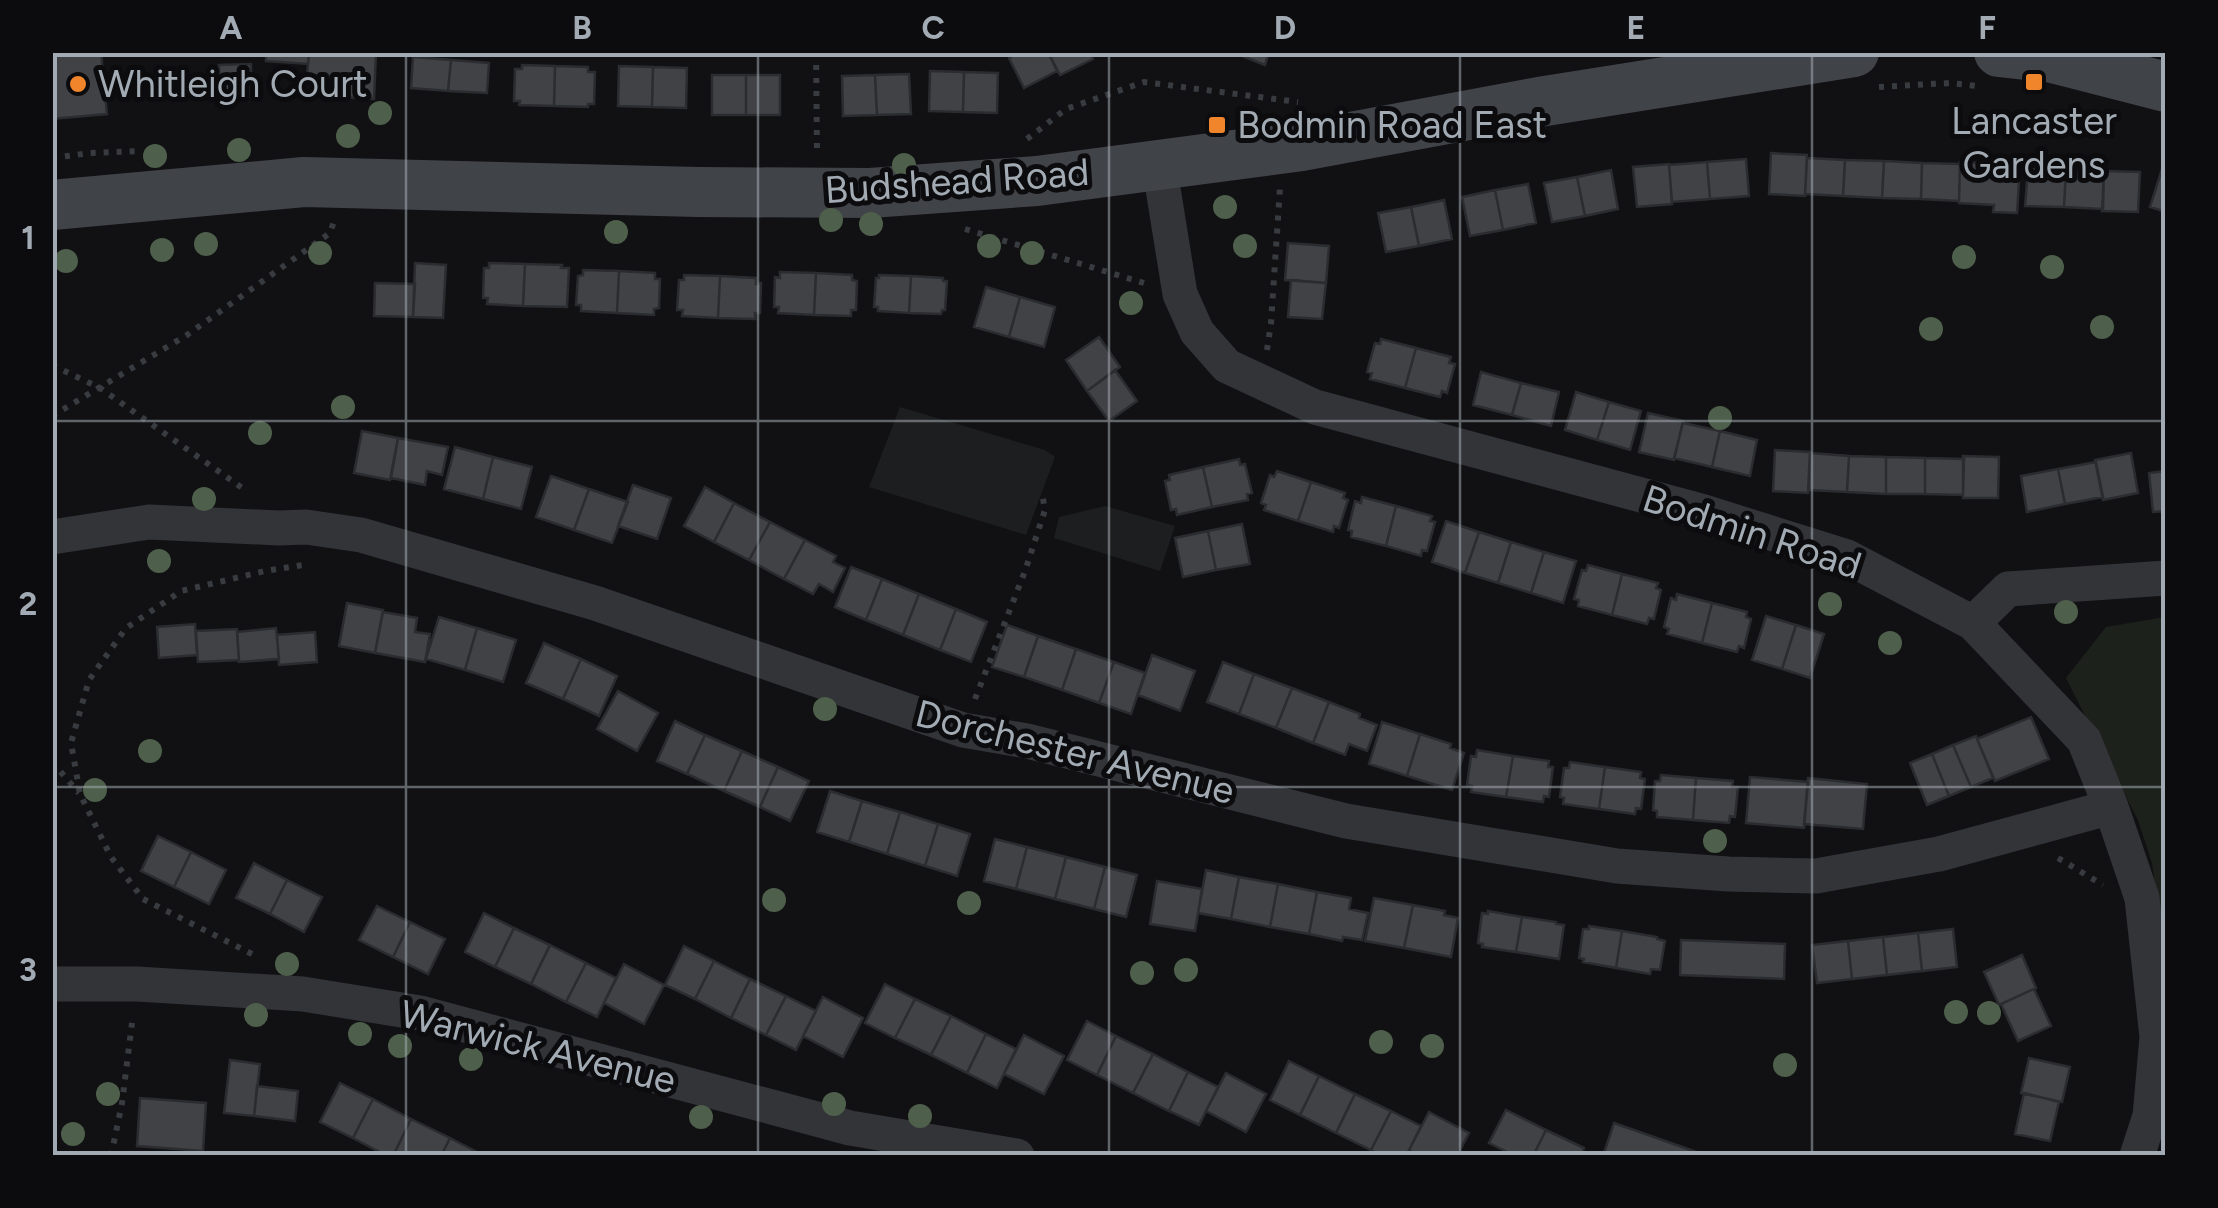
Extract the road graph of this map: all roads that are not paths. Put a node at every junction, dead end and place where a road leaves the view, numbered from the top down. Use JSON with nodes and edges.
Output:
{"nodes":[{"id":1,"x":1854,"y":52,"type":"edge"},
{"id":2,"x":2000,"y":52,"type":"edge"},
{"id":3,"x":2166,"y":87,"type":"edge"},
{"id":4,"x":1159,"y":164,"type":"junction"},
{"id":5,"x":52,"y":205,"type":"edge"},
{"id":6,"x":52,"y":537,"type":"edge"},
{"id":7,"x":2166,"y":578,"type":"edge"},
{"id":8,"x":1974,"y":623,"type":"junction"},
{"id":9,"x":2111,"y":807,"type":"junction"},
{"id":10,"x":52,"y":984,"type":"edge"},
{"id":11,"x":1018,"y":1156,"type":"edge"},
{"id":12,"x":2137,"y":1156,"type":"edge"}],
"edges":[{"from":1,"to":4,"type":"street","name":"Budshead Road"},
{"from":2,"to":3,"type":"street"},
{"from":4,"to":5,"type":"street","name":"Budshead Road"},
{"from":4,"to":8,"type":"street","name":"Bodmin Road"},
{"from":6,"to":9,"type":"street","name":"Dorchester Avenue"},
{"from":7,"to":8,"type":"street"},
{"from":8,"to":9,"type":"street","name":"Bodmin Road"},
{"from":9,"to":12,"type":"street","name":"Bodmin Road"},
{"from":10,"to":11,"type":"street","name":"Warwick Avenue"}]}
